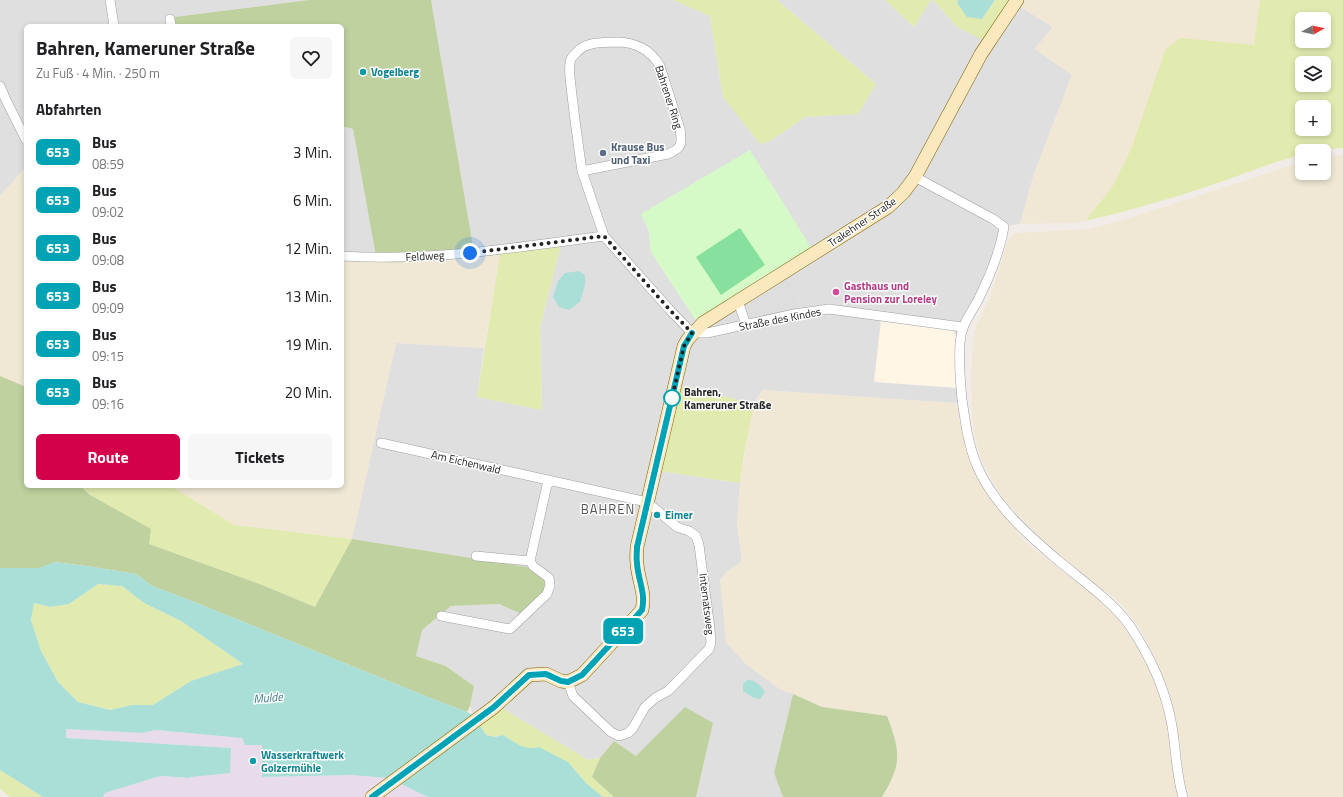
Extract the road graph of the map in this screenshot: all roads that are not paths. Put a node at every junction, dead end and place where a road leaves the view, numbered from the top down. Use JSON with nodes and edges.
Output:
{"nodes":[{"id":1,"x":110,"y":0,"type":"edge"},
{"id":2,"x":1017,"y":0,"type":"edge"},
{"id":3,"x":114,"y":24,"type":"edge"},
{"id":4,"x":0,"y":86,"type":"edge"},
{"id":5,"x":24,"y":136,"type":"edge"},
{"id":6,"x":582,"y":171,"type":"junction"},
{"id":7,"x":915,"y":177,"type":"junction"},
{"id":8,"x":604,"y":236,"type":"junction"},
{"id":9,"x":344,"y":256,"type":"edge"},
{"id":10,"x":738,"y":301,"type":"junction"},
{"id":11,"x":746,"y":325,"type":"junction"},
{"id":12,"x":962,"y":327,"type":"junction"},
{"id":13,"x":692,"y":333,"type":"junction"},
{"id":14,"x":381,"y":443,"type":"dead end"},
{"id":15,"x":551,"y":481,"type":"junction"},
{"id":16,"x":647,"y":502,"type":"junction"},
{"id":17,"x":476,"y":556,"type":"dead end"},
{"id":18,"x":530,"y":561,"type":"junction"},
{"id":19,"x":441,"y":616,"type":"dead end"},
{"id":20,"x":568,"y":682,"type":"junction"},
{"id":21,"x":372,"y":797,"type":"edge"},
{"id":22,"x":1183,"y":797,"type":"edge"}],
"edges":[{"from":1,"to":3,"type":"street"},
{"from":2,"to":7,"type":"street","name":"Trakehner Straße"},
{"from":4,"to":5,"type":"street"},
{"from":6,"to":6,"type":"street","name":"Bahrener Ring"},
{"from":6,"to":8,"type":"street","name":"Bahrener Ring"},
{"from":7,"to":10,"type":"street","name":"Trakehner Straße"},
{"from":7,"to":12,"type":"street"},
{"from":8,"to":9,"type":"street","name":"Feldweg"},
{"from":8,"to":13,"type":"street","name":"Bahrener Ring"},
{"from":10,"to":11,"type":"street"},
{"from":10,"to":13,"type":"street","name":"Trakehner Straße"},
{"from":11,"to":12,"type":"street","name":"Straße des Kindes"},
{"from":11,"to":13,"type":"street","name":"Straße des Kindes"},
{"from":12,"to":22,"type":"street"},
{"from":13,"to":16,"type":"street"},
{"from":14,"to":15,"type":"street","name":"Am Eichenwald"},
{"from":15,"to":16,"type":"street","name":"Am Eichenwald"},
{"from":15,"to":18,"type":"street"},
{"from":16,"to":20,"type":"street"},
{"from":16,"to":20,"type":"street","name":"Internatsweg"},
{"from":17,"to":18,"type":"street"},
{"from":18,"to":19,"type":"street"},
{"from":20,"to":21,"type":"street"}]}
